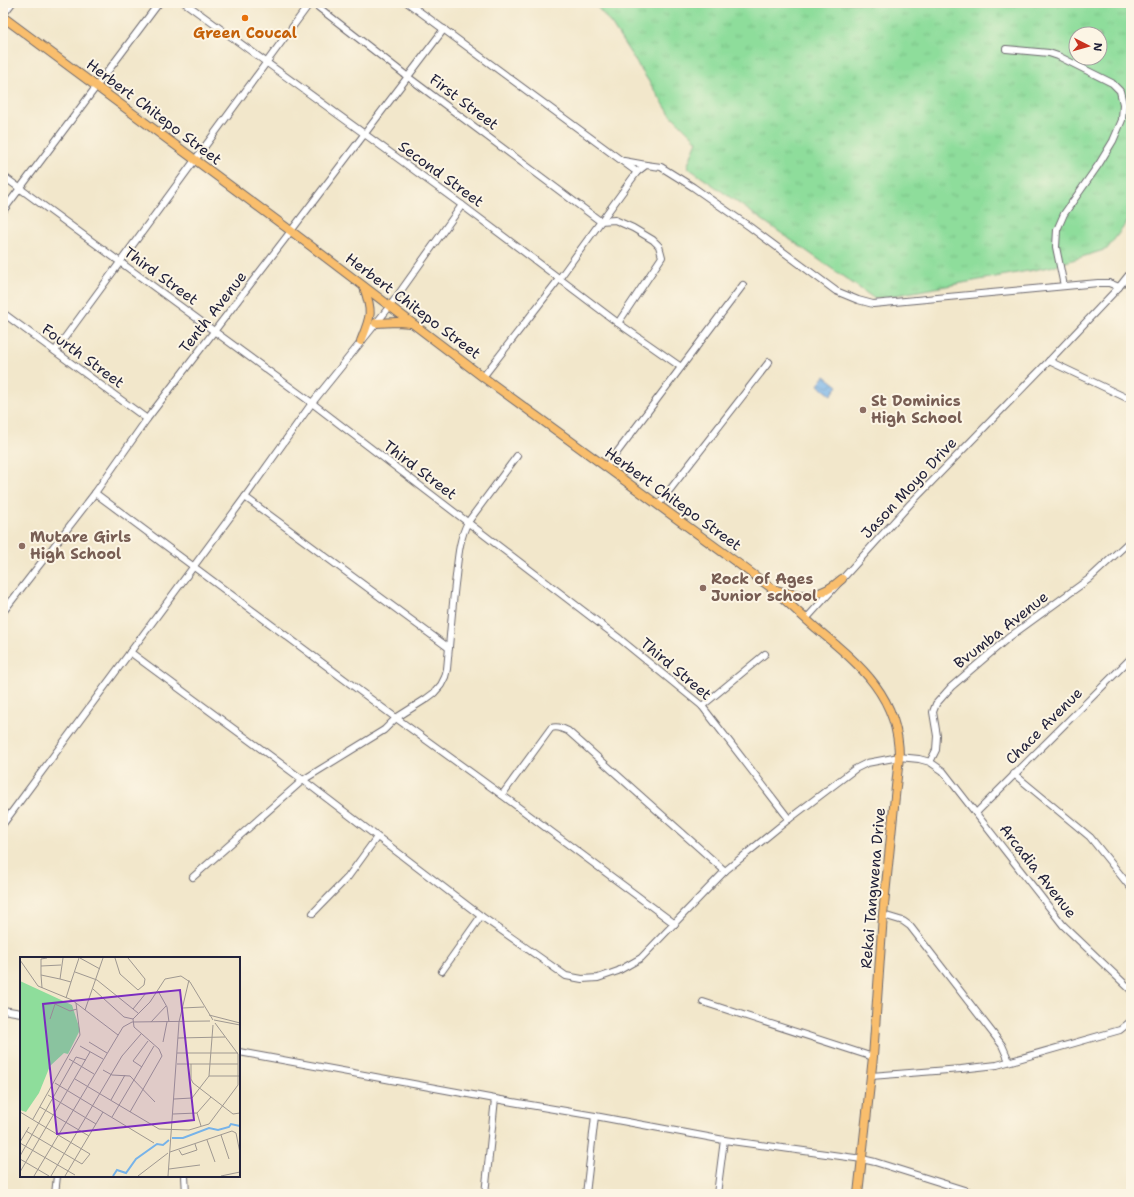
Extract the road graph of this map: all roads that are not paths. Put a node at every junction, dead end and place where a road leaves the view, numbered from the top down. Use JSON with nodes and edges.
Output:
{"nodes":[{"id":1,"x":12,"y":3,"type":"edge"},
{"id":2,"x":159,"y":3,"type":"edge"},
{"id":3,"x":186,"y":3,"type":"edge"},
{"id":4,"x":312,"y":3,"type":"edge"},
{"id":5,"x":408,"y":3,"type":"edge"},
{"id":6,"x":3,"y":16,"type":"edge"},
{"id":7,"x":444,"y":29,"type":"junction"},
{"id":8,"x":1006,"y":49,"type":"dead end"},
{"id":9,"x":267,"y":62,"type":"junction"},
{"id":10,"x":408,"y":77,"type":"junction"},
{"id":11,"x":96,"y":86,"type":"junction"},
{"id":12,"x":365,"y":134,"type":"junction"},
{"id":13,"x":196,"y":160,"type":"junction"},
{"id":14,"x":622,"y":160,"type":"junction"},
{"id":15,"x":646,"y":165,"type":"junction"},
{"id":16,"x":637,"y":172,"type":"junction"},
{"id":17,"x":3,"y":176,"type":"edge"},
{"id":18,"x":20,"y":188,"type":"junction"},
{"id":19,"x":462,"y":205,"type":"junction"},
{"id":20,"x":3,"y":211,"type":"edge"},
{"id":21,"x":600,"y":221,"type":"junction"},
{"id":22,"x":291,"y":231,"type":"junction"},
{"id":23,"x":121,"y":262,"type":"junction"},
{"id":24,"x":1131,"y":272,"type":"edge"},
{"id":25,"x":559,"y":279,"type":"junction"},
{"id":26,"x":743,"y":285,"type":"dead end"},
{"id":27,"x":364,"y":286,"type":"junction"},
{"id":28,"x":1064,"y":286,"type":"junction"},
{"id":29,"x":1119,"y":287,"type":"junction"},
{"id":30,"x":390,"y":306,"type":"junction"},
{"id":31,"x":3,"y":313,"type":"edge"},
{"id":32,"x":376,"y":323,"type":"junction"},
{"id":33,"x":412,"y":323,"type":"junction"},
{"id":34,"x":618,"y":323,"type":"junction"},
{"id":35,"x":214,"y":331,"type":"junction"},
{"id":36,"x":361,"y":342,"type":"junction"},
{"id":37,"x":55,"y":351,"type":"junction"},
{"id":38,"x":1049,"y":361,"type":"junction"},
{"id":39,"x":769,"y":362,"type":"dead end"},
{"id":40,"x":681,"y":367,"type":"junction"},
{"id":41,"x":483,"y":377,"type":"junction"},
{"id":42,"x":1131,"y":400,"type":"edge"},
{"id":43,"x":312,"y":403,"type":"junction"},
{"id":44,"x":147,"y":419,"type":"junction"},
{"id":45,"x":517,"y":456,"type":"dead end"},
{"id":46,"x":606,"y":467,"type":"junction"},
{"id":47,"x":95,"y":493,"type":"junction"},
{"id":48,"x":245,"y":497,"type":"junction"},
{"id":49,"x":658,"y":506,"type":"junction"},
{"id":50,"x":468,"y":522,"type":"junction"},
{"id":51,"x":1131,"y":540,"type":"edge"},
{"id":52,"x":193,"y":566,"type":"junction"},
{"id":53,"x":842,"y":579,"type":"junction"},
{"id":54,"x":773,"y":589,"type":"junction"},
{"id":55,"x":3,"y":612,"type":"edge"},
{"id":56,"x":806,"y":619,"type":"junction"},
{"id":57,"x":449,"y":648,"type":"junction"},
{"id":58,"x":130,"y":652,"type":"junction"},
{"id":59,"x":765,"y":654,"type":"dead end"},
{"id":60,"x":1131,"y":658,"type":"edge"},
{"id":61,"x":702,"y":706,"type":"junction"},
{"id":62,"x":396,"y":718,"type":"junction"},
{"id":63,"x":899,"y":757,"type":"junction"},
{"id":64,"x":930,"y":762,"type":"junction"},
{"id":65,"x":1014,"y":774,"type":"junction"},
{"id":66,"x":303,"y":780,"type":"junction"},
{"id":67,"x":502,"y":795,"type":"junction"},
{"id":68,"x":976,"y":813,"type":"junction"},
{"id":69,"x":789,"y":819,"type":"junction"},
{"id":70,"x":3,"y":824,"type":"edge"},
{"id":71,"x":377,"y":837,"type":"junction"},
{"id":72,"x":725,"y":871,"type":"junction"},
{"id":73,"x":193,"y":878,"type":"dead end"},
{"id":74,"x":1131,"y":888,"type":"edge"},
{"id":75,"x":313,"y":914,"type":"dead end"},
{"id":76,"x":883,"y":915,"type":"junction"},
{"id":77,"x":481,"y":916,"type":"junction"},
{"id":78,"x":674,"y":924,"type":"junction"},
{"id":79,"x":442,"y":971,"type":"dead end"},
{"id":80,"x":1131,"y":990,"type":"edge"},
{"id":81,"x":704,"y":1002,"type":"dead end"},
{"id":82,"x":3,"y":1010,"type":"edge"},
{"id":83,"x":20,"y":1013,"type":"edge"},
{"id":84,"x":1131,"y":1021,"type":"edge"},
{"id":85,"x":240,"y":1052,"type":"edge"},
{"id":86,"x":873,"y":1057,"type":"junction"},
{"id":87,"x":1009,"y":1061,"type":"junction"},
{"id":88,"x":871,"y":1076,"type":"junction"},
{"id":89,"x":495,"y":1099,"type":"junction"},
{"id":90,"x":595,"y":1116,"type":"junction"},
{"id":91,"x":724,"y":1140,"type":"junction"},
{"id":92,"x":862,"y":1159,"type":"junction"},
{"id":93,"x":57,"y":1177,"type":"edge"},
{"id":94,"x":185,"y":1177,"type":"edge"},
{"id":95,"x":55,"y":1194,"type":"edge"},
{"id":96,"x":186,"y":1194,"type":"edge"},
{"id":97,"x":485,"y":1194,"type":"edge"},
{"id":98,"x":586,"y":1194,"type":"edge"},
{"id":99,"x":717,"y":1194,"type":"edge"},
{"id":100,"x":858,"y":1194,"type":"edge"},
{"id":101,"x":975,"y":1194,"type":"edge"}],
"edges":[{"from":1,"to":6,"type":"street"},
{"from":2,"to":11,"type":"street"},
{"from":3,"to":9,"type":"street","name":"Second Street"},
{"from":4,"to":9,"type":"street"},
{"from":4,"to":10,"type":"street","name":"First Street"},
{"from":5,"to":7,"type":"street"},
{"from":6,"to":11,"type":"main road","name":"Herbert Chitepo Street"},
{"from":7,"to":10,"type":"street","name":"Tenth Avenue"},
{"from":7,"to":14,"type":"street"},
{"from":8,"to":28,"type":"street"},
{"from":9,"to":12,"type":"street","name":"Second Street"},
{"from":9,"to":13,"type":"street"},
{"from":10,"to":12,"type":"street","name":"Tenth Avenue"},
{"from":10,"to":21,"type":"street","name":"First Street"},
{"from":11,"to":13,"type":"main road","name":"Herbert Chitepo Street"},
{"from":11,"to":18,"type":"street"},
{"from":12,"to":19,"type":"street","name":"Second Street"},
{"from":12,"to":22,"type":"street","name":"Tenth Avenue"},
{"from":13,"to":22,"type":"main road","name":"Herbert Chitepo Street"},
{"from":13,"to":23,"type":"street"},
{"from":14,"to":15,"type":"street"},
{"from":14,"to":16,"type":"street"},
{"from":15,"to":16,"type":"street"},
{"from":15,"to":28,"type":"street"},
{"from":16,"to":21,"type":"street"},
{"from":17,"to":18,"type":"street","name":"Third Street"},
{"from":18,"to":20,"type":"street"},
{"from":18,"to":23,"type":"street","name":"Third Street"},
{"from":19,"to":25,"type":"street","name":"Second Street"},
{"from":19,"to":30,"type":"street"},
{"from":21,"to":25,"type":"street"},
{"from":21,"to":34,"type":"street"},
{"from":22,"to":27,"type":"main road","name":"Herbert Chitepo Street"},
{"from":22,"to":35,"type":"street","name":"Tenth Avenue"},
{"from":23,"to":35,"type":"street","name":"Third Street"},
{"from":23,"to":37,"type":"street"},
{"from":24,"to":29,"type":"street","name":"Jason Moyo Drive"},
{"from":25,"to":34,"type":"street","name":"Second Street"},
{"from":25,"to":41,"type":"street"},
{"from":26,"to":40,"type":"street"},
{"from":27,"to":30,"type":"main road","name":"Herbert Chitepo Street"},
{"from":27,"to":36,"type":"main road"},
{"from":28,"to":29,"type":"street"},
{"from":29,"to":38,"type":"street","name":"Jason Moyo Drive"},
{"from":30,"to":32,"type":"street"},
{"from":30,"to":33,"type":"main road","name":"Herbert Chitepo Street"},
{"from":31,"to":37,"type":"street","name":"Fourth Street"},
{"from":32,"to":33,"type":"main road"},
{"from":32,"to":36,"type":"street"},
{"from":33,"to":41,"type":"main road","name":"Herbert Chitepo Street"},
{"from":34,"to":40,"type":"street","name":"Second Street"},
{"from":35,"to":43,"type":"street","name":"Third Street"},
{"from":35,"to":44,"type":"street","name":"Tenth Avenue"},
{"from":36,"to":43,"type":"street"},
{"from":37,"to":44,"type":"street","name":"Fourth Street"},
{"from":38,"to":42,"type":"street"},
{"from":38,"to":53,"type":"street","name":"Jason Moyo Drive"},
{"from":39,"to":49,"type":"street"},
{"from":40,"to":46,"type":"street"},
{"from":41,"to":46,"type":"main road","name":"Herbert Chitepo Street"},
{"from":43,"to":48,"type":"street"},
{"from":43,"to":50,"type":"street","name":"Third Street"},
{"from":44,"to":47,"type":"street","name":"Tenth Avenue"},
{"from":45,"to":50,"type":"street"},
{"from":46,"to":49,"type":"main road","name":"Herbert Chitepo Street"},
{"from":47,"to":52,"type":"street"},
{"from":47,"to":55,"type":"street","name":"Tenth Avenue"},
{"from":48,"to":52,"type":"street"},
{"from":48,"to":57,"type":"street"},
{"from":49,"to":54,"type":"main road","name":"Herbert Chitepo Street"},
{"from":50,"to":57,"type":"street"},
{"from":50,"to":61,"type":"street","name":"Third Street"},
{"from":51,"to":64,"type":"street","name":"Bvumba Avenue"},
{"from":52,"to":58,"type":"street"},
{"from":52,"to":62,"type":"street"},
{"from":53,"to":54,"type":"main road"},
{"from":53,"to":56,"type":"street","name":"Jason Moyo Drive"},
{"from":54,"to":56,"type":"main road","name":"Herbert Chitepo Street"},
{"from":56,"to":63,"type":"main road","name":"Rekai Tangwena Drive"},
{"from":57,"to":62,"type":"street"},
{"from":58,"to":66,"type":"street"},
{"from":58,"to":70,"type":"street"},
{"from":59,"to":61,"type":"street"},
{"from":60,"to":65,"type":"street","name":"Chace Avenue"},
{"from":61,"to":69,"type":"street","name":"Third Street"},
{"from":62,"to":66,"type":"street"},
{"from":62,"to":67,"type":"street"},
{"from":63,"to":64,"type":"street"},
{"from":63,"to":69,"type":"street"},
{"from":63,"to":76,"type":"main road","name":"Rekai Tangwena Drive"},
{"from":64,"to":68,"type":"street","name":"Arcadia Avenue"},
{"from":65,"to":68,"type":"street","name":"Chace Avenue"},
{"from":65,"to":74,"type":"street"},
{"from":66,"to":71,"type":"street"},
{"from":66,"to":73,"type":"street"},
{"from":67,"to":72,"type":"street"},
{"from":67,"to":78,"type":"street"},
{"from":68,"to":80,"type":"street","name":"Arcadia Avenue"},
{"from":69,"to":72,"type":"street"},
{"from":71,"to":75,"type":"street"},
{"from":71,"to":77,"type":"street"},
{"from":72,"to":78,"type":"street"},
{"from":76,"to":86,"type":"main road","name":"Rekai Tangwena Drive"},
{"from":76,"to":87,"type":"street"},
{"from":77,"to":78,"type":"street"},
{"from":77,"to":79,"type":"street"},
{"from":81,"to":86,"type":"street"},
{"from":82,"to":83,"type":"street"},
{"from":84,"to":87,"type":"street"},
{"from":85,"to":89,"type":"street"},
{"from":86,"to":88,"type":"main road","name":"Rekai Tangwena Drive"},
{"from":87,"to":88,"type":"street"},
{"from":88,"to":92,"type":"main road","name":"Rekai Tangwena Drive"},
{"from":89,"to":90,"type":"street"},
{"from":89,"to":97,"type":"street"},
{"from":90,"to":91,"type":"street"},
{"from":90,"to":98,"type":"street"},
{"from":91,"to":92,"type":"street"},
{"from":91,"to":99,"type":"street"},
{"from":92,"to":100,"type":"main road","name":"Rekai Tangwena Drive"},
{"from":92,"to":101,"type":"street"},
{"from":93,"to":95,"type":"street"},
{"from":94,"to":96,"type":"street"}]}
